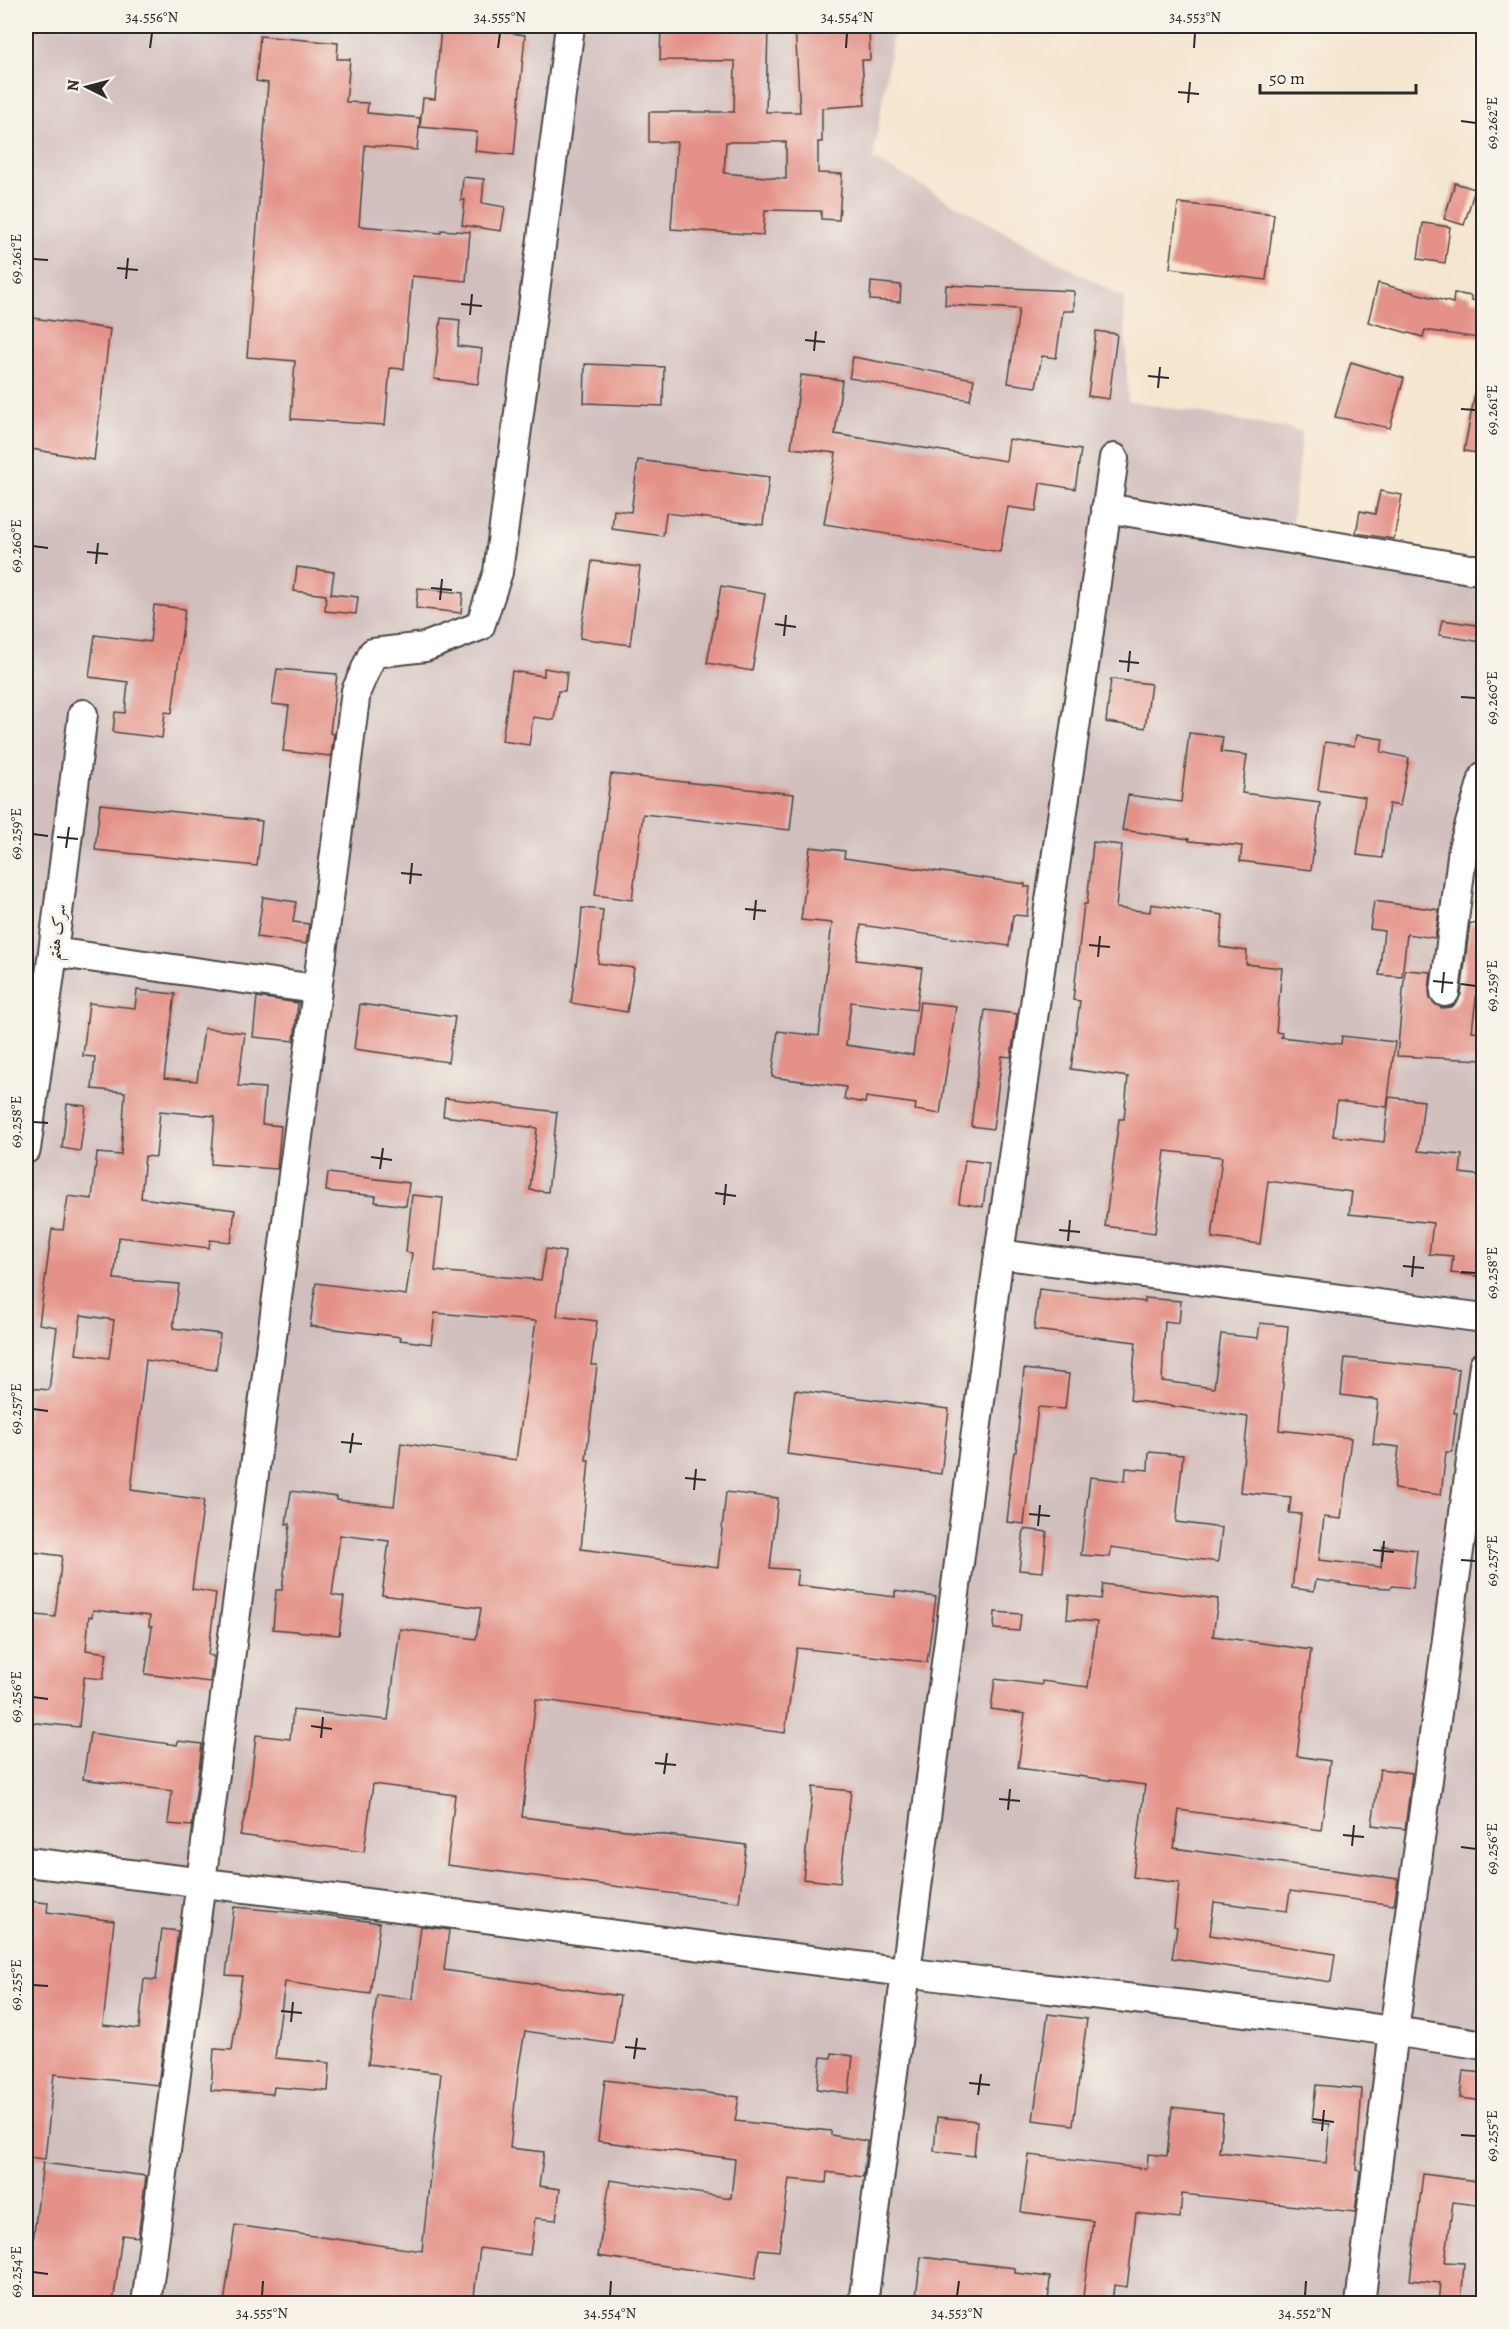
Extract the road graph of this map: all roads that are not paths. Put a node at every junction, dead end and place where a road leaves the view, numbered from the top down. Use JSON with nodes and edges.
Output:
{"nodes":[{"id":1,"x":570,"y":26,"type":"edge"},
{"id":2,"x":1113,"y":458,"type":"dead end"},
{"id":3,"x":1106,"y":508,"type":"junction"},
{"id":4,"x":1484,"y":569,"type":"edge"},
{"id":5,"x":82,"y":714,"type":"dead end"},
{"id":6,"x":1484,"y":776,"type":"edge"},
{"id":7,"x":53,"y":952,"type":"junction"},
{"id":8,"x":316,"y":989,"type":"junction"},
{"id":9,"x":1445,"y":992,"type":"dead end"},
{"id":10,"x":26,"y":1149,"type":"edge"},
{"id":11,"x":999,"y":1254,"type":"junction"},
{"id":12,"x":1484,"y":1318,"type":"edge"},
{"id":13,"x":1484,"y":1365,"type":"edge"},
{"id":14,"x":26,"y":1862,"type":"edge"},
{"id":15,"x":200,"y":1882,"type":"junction"},
{"id":16,"x":907,"y":1972,"type":"junction"},
{"id":17,"x":1394,"y":2031,"type":"junction"},
{"id":18,"x":1484,"y":2045,"type":"edge"},
{"id":19,"x":146,"y":2304,"type":"edge"},
{"id":20,"x":862,"y":2304,"type":"edge"},
{"id":21,"x":1360,"y":2304,"type":"edge"}],
"edges":[{"from":1,"to":8,"type":"street"},
{"from":2,"to":3,"type":"street"},
{"from":3,"to":4,"type":"street"},
{"from":3,"to":11,"type":"street"},
{"from":5,"to":7,"type":"street","name":"سرک هفتم"},
{"from":6,"to":9,"type":"street"},
{"from":7,"to":8,"type":"street"},
{"from":7,"to":10,"type":"street","name":"سرک هفتم"},
{"from":8,"to":15,"type":"street"},
{"from":11,"to":12,"type":"street"},
{"from":11,"to":16,"type":"street"},
{"from":13,"to":17,"type":"street"},
{"from":14,"to":15,"type":"street"},
{"from":15,"to":16,"type":"street"},
{"from":15,"to":19,"type":"street"},
{"from":16,"to":17,"type":"street"},
{"from":16,"to":20,"type":"street"},
{"from":17,"to":18,"type":"street"},
{"from":17,"to":21,"type":"street"}]}
